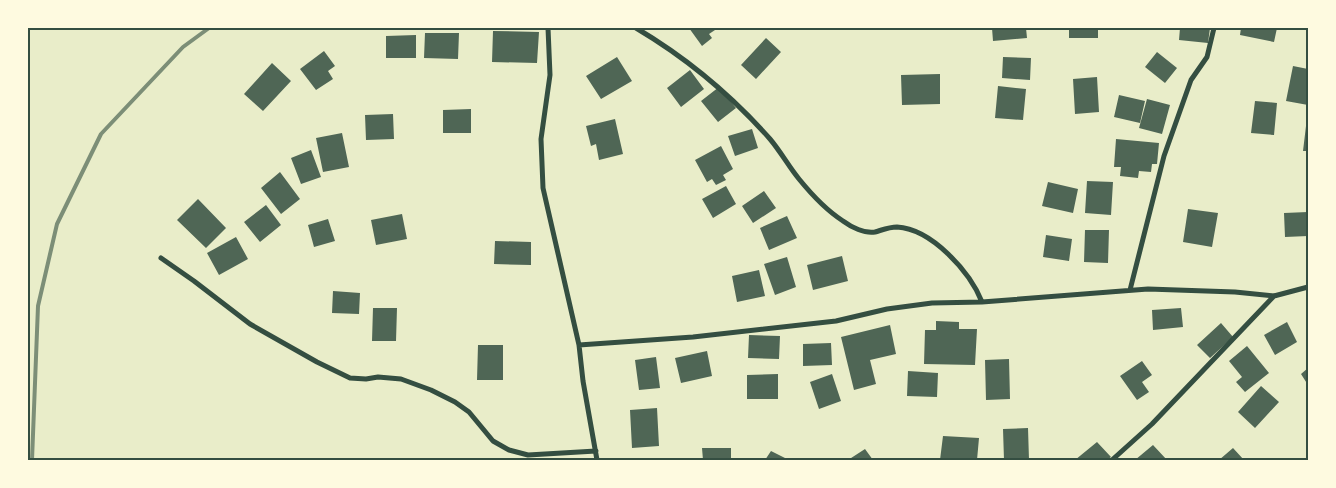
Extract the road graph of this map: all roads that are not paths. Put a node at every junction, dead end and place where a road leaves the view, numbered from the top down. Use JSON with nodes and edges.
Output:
{"nodes":[{"id":1,"x":548,"y":28,"type":"edge"},
{"id":2,"x":636,"y":28,"type":"edge"},
{"id":3,"x":1214,"y":28,"type":"edge"},
{"id":4,"x":161,"y":258,"type":"dead end"},
{"id":5,"x":1308,"y":287,"type":"edge"},
{"id":6,"x":1130,"y":290,"type":"junction"},
{"id":7,"x":1274,"y":296,"type":"junction"},
{"id":8,"x":982,"y":302,"type":"junction"},
{"id":9,"x":579,"y":345,"type":"junction"},
{"id":10,"x":596,"y":451,"type":"junction"},
{"id":11,"x":597,"y":460,"type":"edge"},
{"id":12,"x":1112,"y":460,"type":"edge"}],
"edges":[{"from":1,"to":9,"type":"street"},
{"from":2,"to":8,"type":"street"},
{"from":3,"to":6,"type":"street"},
{"from":4,"to":10,"type":"street"},
{"from":5,"to":7,"type":"street"},
{"from":6,"to":7,"type":"street"},
{"from":6,"to":8,"type":"street"},
{"from":7,"to":12,"type":"street"},
{"from":8,"to":9,"type":"street"},
{"from":9,"to":10,"type":"street"},
{"from":10,"to":11,"type":"street"}]}
